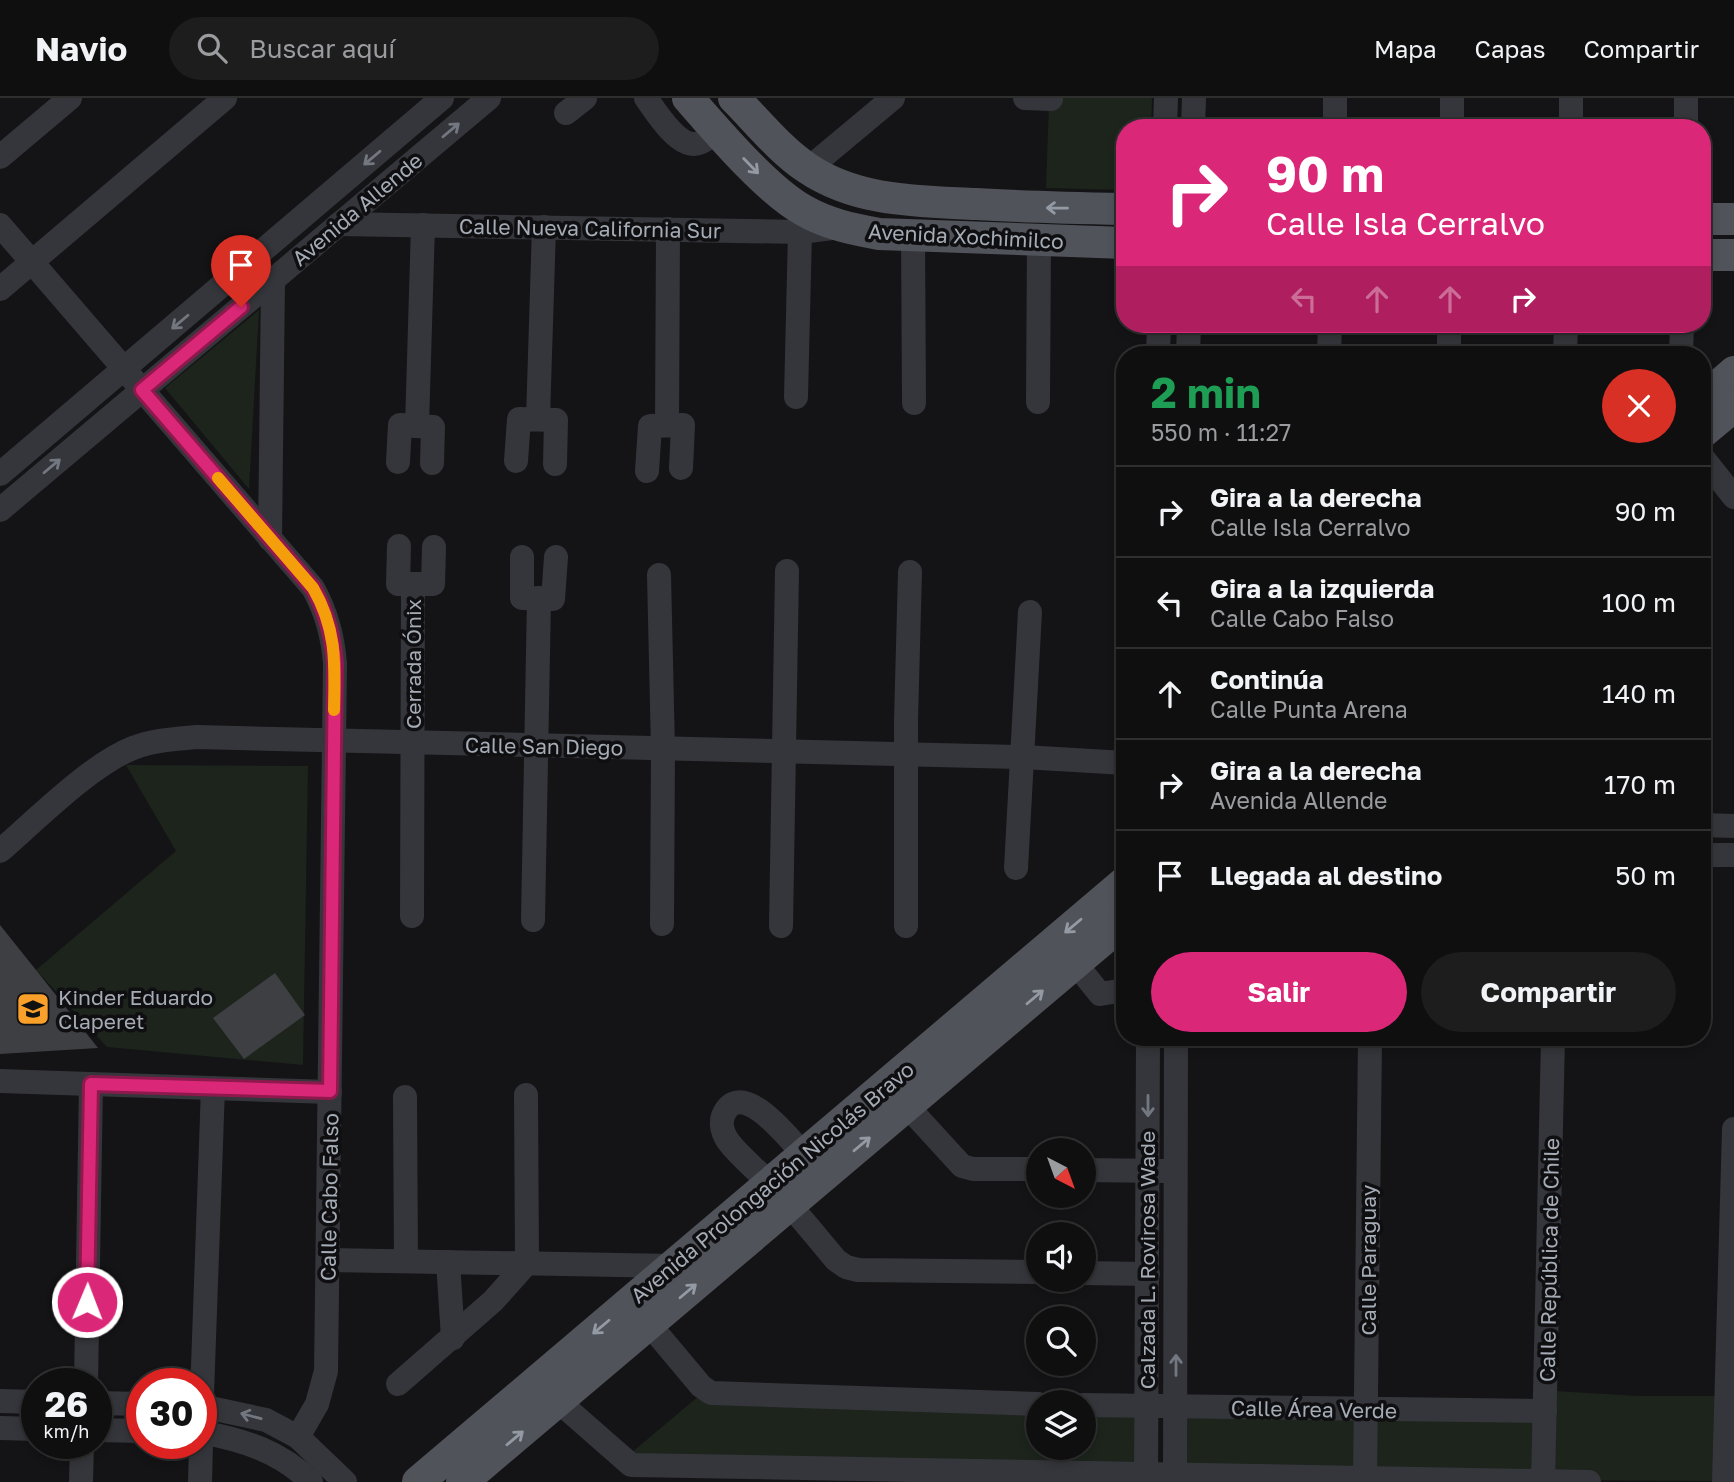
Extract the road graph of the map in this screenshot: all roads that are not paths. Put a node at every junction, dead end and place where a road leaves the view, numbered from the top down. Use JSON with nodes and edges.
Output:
{"nodes":[{"id":1,"x":70,"y":98,"type":"edge"},
{"id":2,"x":225,"y":98,"type":"edge"},
{"id":3,"x":442,"y":98,"type":"edge"},
{"id":4,"x":489,"y":98,"type":"edge"},
{"id":5,"x":646,"y":98,"type":"edge"},
{"id":6,"x":734,"y":98,"type":"edge"},
{"id":7,"x":893,"y":98,"type":"edge"},
{"id":8,"x":1025,"y":98,"type":"edge"},
{"id":9,"x":1166,"y":98,"type":"edge"},
{"id":10,"x":1194,"y":98,"type":"edge"},
{"id":11,"x":1335,"y":98,"type":"edge"},
{"id":12,"x":1452,"y":98,"type":"edge"},
{"id":13,"x":1571,"y":98,"type":"edge"},
{"id":14,"x":1686,"y":98,"type":"edge"},
{"id":15,"x":1051,"y":99,"type":"edge"},
{"id":16,"x":704,"y":109,"type":"edge"},
{"id":17,"x":1165,"y":119,"type":"edge"},
{"id":18,"x":1193,"y":119,"type":"edge"},
{"id":19,"x":1335,"y":119,"type":"edge"},
{"id":20,"x":1452,"y":119,"type":"edge"},
{"id":21,"x":1571,"y":119,"type":"edge"},
{"id":22,"x":1686,"y":119,"type":"edge"},
{"id":23,"x":0,"y":157,"type":"edge"},
{"id":24,"x":808,"y":169,"type":"junction"},
{"id":25,"x":1116,"y":209,"type":"edge"},
{"id":26,"x":1711,"y":219,"type":"edge"},
{"id":27,"x":1734,"y":219,"type":"edge"},
{"id":28,"x":0,"y":225,"type":"edge"},
{"id":29,"x":339,"y":225,"type":"junction"},
{"id":30,"x":423,"y":225,"type":"junction"},
{"id":31,"x":544,"y":227,"type":"junction"},
{"id":32,"x":840,"y":227,"type":"junction"},
{"id":33,"x":668,"y":229,"type":"junction"},
{"id":34,"x":800,"y":232,"type":"junction"},
{"id":35,"x":913,"y":235,"type":"junction"},
{"id":36,"x":1039,"y":240,"type":"junction"},
{"id":37,"x":1116,"y":243,"type":"edge"},
{"id":38,"x":1711,"y":255,"type":"edge"},
{"id":39,"x":1734,"y":255,"type":"edge"},
{"id":40,"x":32,"y":262,"type":"junction"},
{"id":41,"x":273,"y":281,"type":"junction"},
{"id":42,"x":0,"y":289,"type":"edge"},
{"id":43,"x":124,"y":369,"type":"junction"},
{"id":44,"x":1734,"y":372,"type":"edge"},
{"id":45,"x":142,"y":390,"type":"junction"},
{"id":46,"x":1711,"y":392,"type":"edge"},
{"id":47,"x":796,"y":397,"type":"dead end"},
{"id":48,"x":1038,"y":402,"type":"dead end"},
{"id":49,"x":914,"y":403,"type":"dead end"},
{"id":50,"x":1734,"y":406,"type":"edge"},
{"id":51,"x":538,"y":419,"type":"junction"},
{"id":52,"x":667,"y":425,"type":"junction"},
{"id":53,"x":1711,"y":425,"type":"edge"},
{"id":54,"x":417,"y":426,"type":"junction"},
{"id":55,"x":516,"y":461,"type":"dead end"},
{"id":56,"x":398,"y":462,"type":"dead end"},
{"id":57,"x":432,"y":464,"type":"dead end"},
{"id":58,"x":555,"y":464,"type":"dead end"},
{"id":59,"x":681,"y":468,"type":"dead end"},
{"id":60,"x":1711,"y":468,"type":"edge"},
{"id":61,"x":648,"y":471,"type":"dead end"},
{"id":62,"x":0,"y":474,"type":"edge"},
{"id":63,"x":1734,"y":497,"type":"edge"},
{"id":64,"x":0,"y":510,"type":"edge"},
{"id":65,"x":270,"y":539,"type":"junction"},
{"id":66,"x":399,"y":546,"type":"dead end"},
{"id":67,"x":433,"y":547,"type":"dead end"},
{"id":68,"x":556,"y":557,"type":"dead end"},
{"id":69,"x":522,"y":558,"type":"dead end"},
{"id":70,"x":786,"y":571,"type":"dead end"},
{"id":71,"x":910,"y":572,"type":"dead end"},
{"id":72,"x":659,"y":575,"type":"dead end"},
{"id":73,"x":413,"y":584,"type":"junction"},
{"id":74,"x":538,"y":598,"type":"junction"},
{"id":75,"x":1030,"y":612,"type":"dead end"},
{"id":76,"x":332,"y":741,"type":"junction"},
{"id":77,"x":412,"y":743,"type":"junction"},
{"id":78,"x":536,"y":746,"type":"junction"},
{"id":79,"x":663,"y":748,"type":"junction"},
{"id":80,"x":783,"y":751,"type":"junction"},
{"id":81,"x":906,"y":754,"type":"junction"},
{"id":82,"x":1023,"y":757,"type":"junction"},
{"id":83,"x":1116,"y":762,"type":"edge"},
{"id":84,"x":1711,"y":825,"type":"edge"},
{"id":85,"x":1734,"y":826,"type":"edge"},
{"id":86,"x":0,"y":851,"type":"edge"},
{"id":87,"x":1711,"y":855,"type":"edge"},
{"id":88,"x":1734,"y":855,"type":"edge"},
{"id":89,"x":1016,"y":868,"type":"dead end"},
{"id":90,"x":1116,"y":890,"type":"edge"},
{"id":91,"x":412,"y":916,"type":"dead end"},
{"id":92,"x":533,"y":920,"type":"dead end"},
{"id":93,"x":663,"y":924,"type":"dead end"},
{"id":94,"x":781,"y":926,"type":"dead end"},
{"id":95,"x":906,"y":926,"type":"dead end"},
{"id":96,"x":1116,"y":929,"type":"edge"},
{"id":97,"x":1075,"y":963,"type":"junction"},
{"id":98,"x":1116,"y":991,"type":"edge"},
{"id":99,"x":1148,"y":1046,"type":"edge"},
{"id":100,"x":1176,"y":1046,"type":"edge"},
{"id":101,"x":1370,"y":1046,"type":"edge"},
{"id":102,"x":1553,"y":1046,"type":"edge"},
{"id":103,"x":0,"y":1081,"type":"edge"},
{"id":104,"x":91,"y":1084,"type":"junction"},
{"id":105,"x":213,"y":1088,"type":"junction"},
{"id":106,"x":330,"y":1091,"type":"junction"},
{"id":107,"x":526,"y":1095,"type":"dead end"},
{"id":108,"x":405,"y":1097,"type":"dead end"},
{"id":109,"x":907,"y":1106,"type":"junction"},
{"id":110,"x":1734,"y":1129,"type":"edge"},
{"id":111,"x":804,"y":1155,"type":"junction"},
{"id":112,"x":1026,"y":1170,"type":"edge"},
{"id":113,"x":1096,"y":1170,"type":"edge"},
{"id":114,"x":1148,"y":1171,"type":"junction"},
{"id":115,"x":1176,"y":1171,"type":"junction"},
{"id":116,"x":780,"y":1195,"type":"junction"},
{"id":117,"x":328,"y":1260,"type":"junction"},
{"id":118,"x":406,"y":1261,"type":"junction"},
{"id":119,"x":448,"y":1262,"type":"junction"},
{"id":120,"x":527,"y":1264,"type":"junction"},
{"id":121,"x":674,"y":1266,"type":"junction"},
{"id":122,"x":1026,"y":1272,"type":"edge"},
{"id":123,"x":1096,"y":1273,"type":"edge"},
{"id":124,"x":1148,"y":1274,"type":"junction"},
{"id":125,"x":649,"y":1324,"type":"junction"},
{"id":126,"x":453,"y":1338,"type":"junction"},
{"id":127,"x":86,"y":1368,"type":"edge"},
{"id":128,"x":203,"y":1368,"type":"edge"},
{"id":129,"x":398,"y":1384,"type":"dead end"},
{"id":130,"x":0,"y":1401,"type":"edge"},
{"id":131,"x":558,"y":1401,"type":"junction"},
{"id":132,"x":21,"y":1402,"type":"edge"},
{"id":133,"x":1026,"y":1404,"type":"edge"},
{"id":134,"x":1096,"y":1405,"type":"edge"},
{"id":135,"x":1147,"y":1407,"type":"junction"},
{"id":136,"x":1176,"y":1407,"type":"junction"},
{"id":137,"x":217,"y":1409,"type":"edge"},
{"id":138,"x":1367,"y":1409,"type":"junction"},
{"id":139,"x":1545,"y":1411,"type":"junction"},
{"id":140,"x":0,"y":1428,"type":"edge"},
{"id":141,"x":21,"y":1429,"type":"edge"},
{"id":142,"x":217,"y":1435,"type":"edge"},
{"id":143,"x":298,"y":1437,"type":"junction"},
{"id":144,"x":82,"y":1459,"type":"edge"},
{"id":145,"x":201,"y":1459,"type":"edge"},
{"id":146,"x":633,"y":1474,"type":"edge"},
{"id":147,"x":773,"y":1475,"type":"edge"},
{"id":148,"x":956,"y":1476,"type":"edge"},
{"id":149,"x":1146,"y":1478,"type":"edge"},
{"id":150,"x":1175,"y":1478,"type":"edge"},
{"id":151,"x":1365,"y":1480,"type":"edge"},
{"id":152,"x":81,"y":1482,"type":"edge"},
{"id":153,"x":200,"y":1482,"type":"edge"},
{"id":154,"x":311,"y":1482,"type":"edge"},
{"id":155,"x":345,"y":1482,"type":"edge"},
{"id":156,"x":418,"y":1482,"type":"edge"},
{"id":157,"x":462,"y":1482,"type":"edge"},
{"id":158,"x":1543,"y":1482,"type":"edge"},
{"id":159,"x":1589,"y":1482,"type":"edge"},
{"id":160,"x":1724,"y":1482,"type":"edge"}],
"edges":[{"from":1,"to":23,"type":"street"},
{"from":2,"to":40,"type":"street"},
{"from":3,"to":43,"type":"street","name":"Avenida Allende","one_way":true},
{"from":29,"to":4,"type":"street","name":"Avenida Allende","one_way":true},
{"from":5,"to":16,"type":"street"},
{"from":6,"to":24,"type":"main road","name":"Avenida Xochimilco"},
{"from":7,"to":24,"type":"street"},
{"from":8,"to":15,"type":"street"},
{"from":9,"to":17,"type":"street"},
{"from":10,"to":18,"type":"street"},
{"from":11,"to":19,"type":"street"},
{"from":12,"to":20,"type":"street"},
{"from":13,"to":21,"type":"street"},
{"from":14,"to":22,"type":"street"},
{"from":16,"to":32,"type":"main road","name":"Avenida Xochimilco","one_way":true},
{"from":25,"to":24,"type":"main road","name":"Avenida Xochimilco","one_way":true},
{"from":26,"to":27,"type":"main road"},
{"from":28,"to":40,"type":"street","name":"Calle Cabo Falso"},
{"from":29,"to":30,"type":"street","name":"Calle Nueva California Sur"},
{"from":29,"to":41,"type":"street","name":"Avenida Allende"},
{"from":30,"to":31,"type":"street","name":"Calle Nueva California Sur"},
{"from":30,"to":54,"type":"street"},
{"from":31,"to":33,"type":"street","name":"Calle Nueva California Sur"},
{"from":31,"to":51,"type":"street"},
{"from":32,"to":34,"type":"street","name":"Calle Nueva California Sur"},
{"from":32,"to":35,"type":"main road","name":"Avenida Xochimilco"},
{"from":33,"to":34,"type":"street","name":"Calle Nueva California Sur"},
{"from":33,"to":52,"type":"street"},
{"from":34,"to":47,"type":"street"},
{"from":35,"to":36,"type":"main road","name":"Avenida Xochimilco"},
{"from":35,"to":49,"type":"street"},
{"from":36,"to":37,"type":"main road","name":"Avenida Xochimilco"},
{"from":36,"to":48,"type":"street"},
{"from":38,"to":39,"type":"main road"},
{"from":40,"to":42,"type":"street"},
{"from":40,"to":43,"type":"street","name":"Calle Cabo Falso"},
{"from":41,"to":45,"type":"street","name":"Avenida Allende"},
{"from":41,"to":65,"type":"street"},
{"from":43,"to":45,"type":"street","name":"Calle Cabo Falso"},
{"from":43,"to":62,"type":"street","name":"Avenida Allende"},
{"from":44,"to":46,"type":"main road"},
{"from":64,"to":45,"type":"street","name":"Avenida Allende","one_way":true},
{"from":45,"to":65,"type":"street","name":"Calle Cabo Falso"},
{"from":50,"to":53,"type":"main road"},
{"from":51,"to":55,"type":"street"},
{"from":51,"to":58,"type":"street"},
{"from":52,"to":59,"type":"street"},
{"from":52,"to":61,"type":"street"},
{"from":54,"to":56,"type":"street"},
{"from":54,"to":57,"type":"street"},
{"from":60,"to":63,"type":"street"},
{"from":65,"to":76,"type":"street","name":"Calle Cabo Falso"},
{"from":66,"to":73,"type":"street"},
{"from":67,"to":73,"type":"street"},
{"from":68,"to":74,"type":"street"},
{"from":69,"to":74,"type":"street"},
{"from":70,"to":80,"type":"street"},
{"from":71,"to":81,"type":"street"},
{"from":72,"to":79,"type":"street"},
{"from":73,"to":77,"type":"street","name":"Cerrada Ónix"},
{"from":74,"to":78,"type":"street"},
{"from":75,"to":82,"type":"street"},
{"from":76,"to":77,"type":"street","name":"Calle San Diego"},
{"from":76,"to":86,"type":"street","name":"Calle San Diego"},
{"from":76,"to":106,"type":"street","name":"Calle Cabo Falso"},
{"from":77,"to":78,"type":"street","name":"Calle San Diego"},
{"from":77,"to":91,"type":"street","name":"Cerrada Ónix"},
{"from":78,"to":79,"type":"street","name":"Calle San Diego"},
{"from":78,"to":92,"type":"street"},
{"from":79,"to":80,"type":"street","name":"Calle San Diego"},
{"from":79,"to":93,"type":"street"},
{"from":80,"to":81,"type":"street","name":"Calle San Diego"},
{"from":80,"to":94,"type":"street"},
{"from":81,"to":82,"type":"street","name":"Calle San Diego"},
{"from":81,"to":95,"type":"street"},
{"from":82,"to":83,"type":"street","name":"Calle San Diego"},
{"from":82,"to":89,"type":"street"},
{"from":84,"to":85,"type":"street"},
{"from":87,"to":88,"type":"street"},
{"from":90,"to":111,"type":"main road","name":"Avenida Prolongación Nicolás Bravo","one_way":true},
{"from":96,"to":97,"type":"main road","name":"Avenida Prolongación Nicolás Bravo"},
{"from":97,"to":98,"type":"street"},
{"from":109,"to":97,"type":"main road","name":"Avenida Prolongación Nicolás Bravo","one_way":true},
{"from":99,"to":114,"type":"street","name":"Calzada L. Rovirosa Wade","one_way":true},
{"from":100,"to":115,"type":"street","name":"Calzada L. Rovirosa Wade"},
{"from":101,"to":138,"type":"street","name":"Calle Paraguay"},
{"from":102,"to":139,"type":"street","name":"Calle República de Chile"},
{"from":103,"to":104,"type":"street"},
{"from":104,"to":105,"type":"street"},
{"from":104,"to":127,"type":"street"},
{"from":105,"to":106,"type":"street"},
{"from":105,"to":128,"type":"street"},
{"from":106,"to":117,"type":"street","name":"Calle Cabo Falso"},
{"from":107,"to":120,"type":"street"},
{"from":108,"to":118,"type":"street"},
{"from":109,"to":112,"type":"street"},
{"from":116,"to":109,"type":"main road","name":"Avenida Prolongación Nicolás Bravo","one_way":true},
{"from":110,"to":160,"type":"street"},
{"from":111,"to":116,"type":"main road","name":"Avenida Prolongación Nicolás Bravo"},
{"from":111,"to":116,"type":"street"},
{"from":113,"to":114,"type":"street"},
{"from":114,"to":115,"type":"street"},
{"from":114,"to":124,"type":"street","name":"Calzada L. Rovirosa Wade"},
{"from":136,"to":115,"type":"street","name":"Calzada L. Rovirosa Wade","one_way":true},
{"from":116,"to":121,"type":"main road","name":"Avenida Prolongación Nicolás Bravo"},
{"from":116,"to":122,"type":"street"},
{"from":125,"to":116,"type":"main road","name":"Avenida Prolongación Nicolás Bravo","one_way":true},
{"from":117,"to":118,"type":"street"},
{"from":117,"to":143,"type":"street","name":"Calle Cabo Falso"},
{"from":118,"to":119,"type":"street"},
{"from":119,"to":120,"type":"street"},
{"from":119,"to":126,"type":"street"},
{"from":120,"to":121,"type":"street"},
{"from":120,"to":126,"type":"street"},
{"from":121,"to":156,"type":"main road","name":"Avenida Prolongación Nicolás Bravo","one_way":true},
{"from":123,"to":124,"type":"street"},
{"from":124,"to":135,"type":"street","name":"Calzada L. Rovirosa Wade"},
{"from":125,"to":131,"type":"main road","name":"Avenida Prolongación Nicolás Bravo"},
{"from":125,"to":133,"type":"street"},
{"from":126,"to":129,"type":"street"},
{"from":130,"to":132,"type":"street"},
{"from":131,"to":146,"type":"street"},
{"from":157,"to":131,"type":"main road","name":"Avenida Prolongación Nicolás Bravo","one_way":true},
{"from":134,"to":135,"type":"street","name":"Calle Área Verde"},
{"from":135,"to":136,"type":"street","name":"Calle Área Verde"},
{"from":135,"to":149,"type":"street","name":"Calzada L. Rovirosa Wade"},
{"from":136,"to":138,"type":"street","name":"Calle Área Verde"},
{"from":136,"to":150,"type":"street","name":"Calzada L. Rovirosa Wade"},
{"from":143,"to":137,"type":"street","one_way":true},
{"from":138,"to":139,"type":"street","name":"Calle Área Verde"},
{"from":138,"to":151,"type":"street","name":"Calle Paraguay"},
{"from":139,"to":158,"type":"street","name":"Calle República de Chile"},
{"from":140,"to":141,"type":"street"},
{"from":142,"to":154,"type":"street"},
{"from":143,"to":155,"type":"street"},
{"from":144,"to":152,"type":"street"},
{"from":145,"to":153,"type":"street"},
{"from":146,"to":147,"type":"street"},
{"from":147,"to":148,"type":"street"},
{"from":148,"to":149,"type":"street"},
{"from":149,"to":150,"type":"street"},
{"from":150,"to":151,"type":"street"},
{"from":151,"to":158,"type":"street"},
{"from":158,"to":159,"type":"street"}]}
